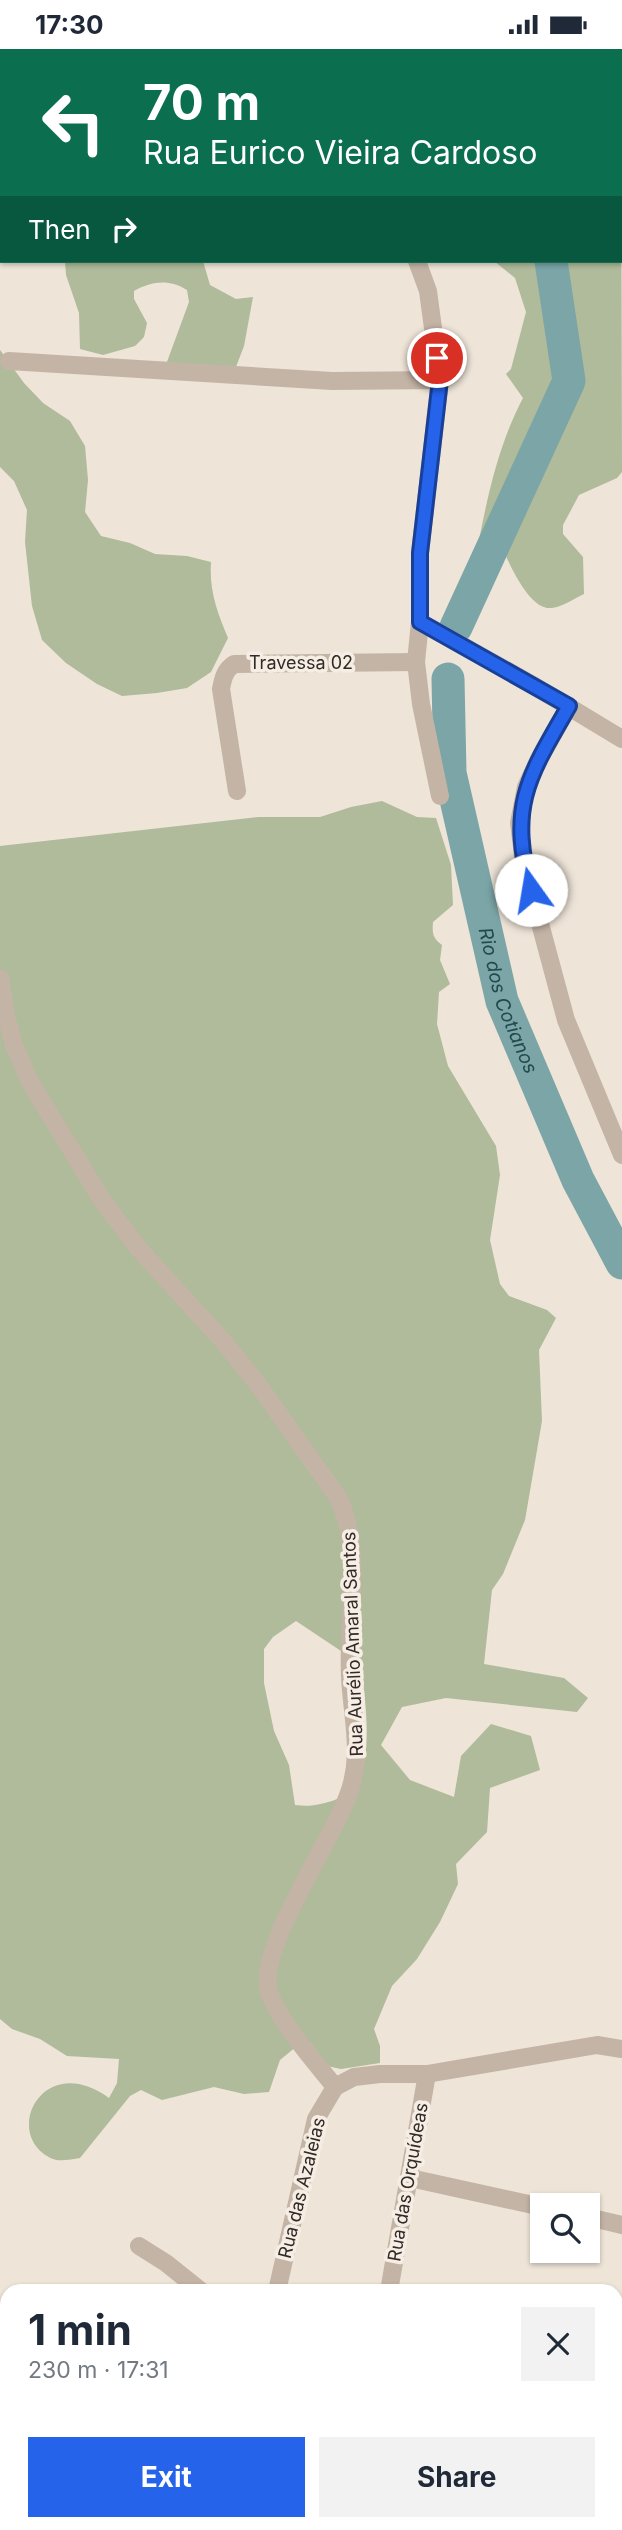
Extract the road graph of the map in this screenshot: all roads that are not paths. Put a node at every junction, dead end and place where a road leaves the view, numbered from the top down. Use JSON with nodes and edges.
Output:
{"nodes":[{"id":1,"x":418,"y":263,"type":"edge"},
{"id":2,"x":9,"y":361,"type":"dead end"},
{"id":3,"x":440,"y":380,"type":"junction"},
{"id":4,"x":420,"y":622,"type":"junction"},
{"id":5,"x":416,"y":662,"type":"junction"},
{"id":6,"x":569,"y":706,"type":"junction"},
{"id":7,"x":622,"y":739,"type":"edge"},
{"id":8,"x":237,"y":791,"type":"dead end"},
{"id":9,"x":440,"y":796,"type":"dead end"},
{"id":10,"x":0,"y":978,"type":"edge"},
{"id":11,"x":622,"y":1155,"type":"edge"},
{"id":12,"x":622,"y":2049,"type":"edge"},
{"id":13,"x":427,"y":2074,"type":"junction"},
{"id":14,"x":335,"y":2087,"type":"junction"},
{"id":15,"x":410,"y":2178,"type":"junction"},
{"id":16,"x":530,"y":2204,"type":"edge"},
{"id":17,"x":600,"y":2220,"type":"edge"},
{"id":18,"x":622,"y":2225,"type":"edge"},
{"id":19,"x":139,"y":2246,"type":"dead end"},
{"id":20,"x":192,"y":2284,"type":"edge"},
{"id":21,"x":278,"y":2284,"type":"edge"},
{"id":22,"x":390,"y":2284,"type":"edge"}],
"edges":[{"from":1,"to":3,"type":"street"},
{"from":2,"to":3,"type":"street"},
{"from":3,"to":4,"type":"street"},
{"from":4,"to":5,"type":"street"},
{"from":4,"to":6,"type":"street"},
{"from":5,"to":8,"type":"street","name":"Travessa 02"},
{"from":5,"to":9,"type":"street"},
{"from":6,"to":7,"type":"street"},
{"from":6,"to":11,"type":"street"},
{"from":10,"to":14,"type":"street","name":"Rua Aurélio Amaral Santos"},
{"from":12,"to":13,"type":"street"},
{"from":13,"to":14,"type":"street"},
{"from":13,"to":15,"type":"street","name":"Rua das Orquídeas"},
{"from":14,"to":21,"type":"street","name":"Rua das Azaleias"},
{"from":15,"to":16,"type":"street"},
{"from":15,"to":22,"type":"street","name":"Rua das Orquídeas"},
{"from":17,"to":18,"type":"street"},
{"from":19,"to":20,"type":"street"}]}
